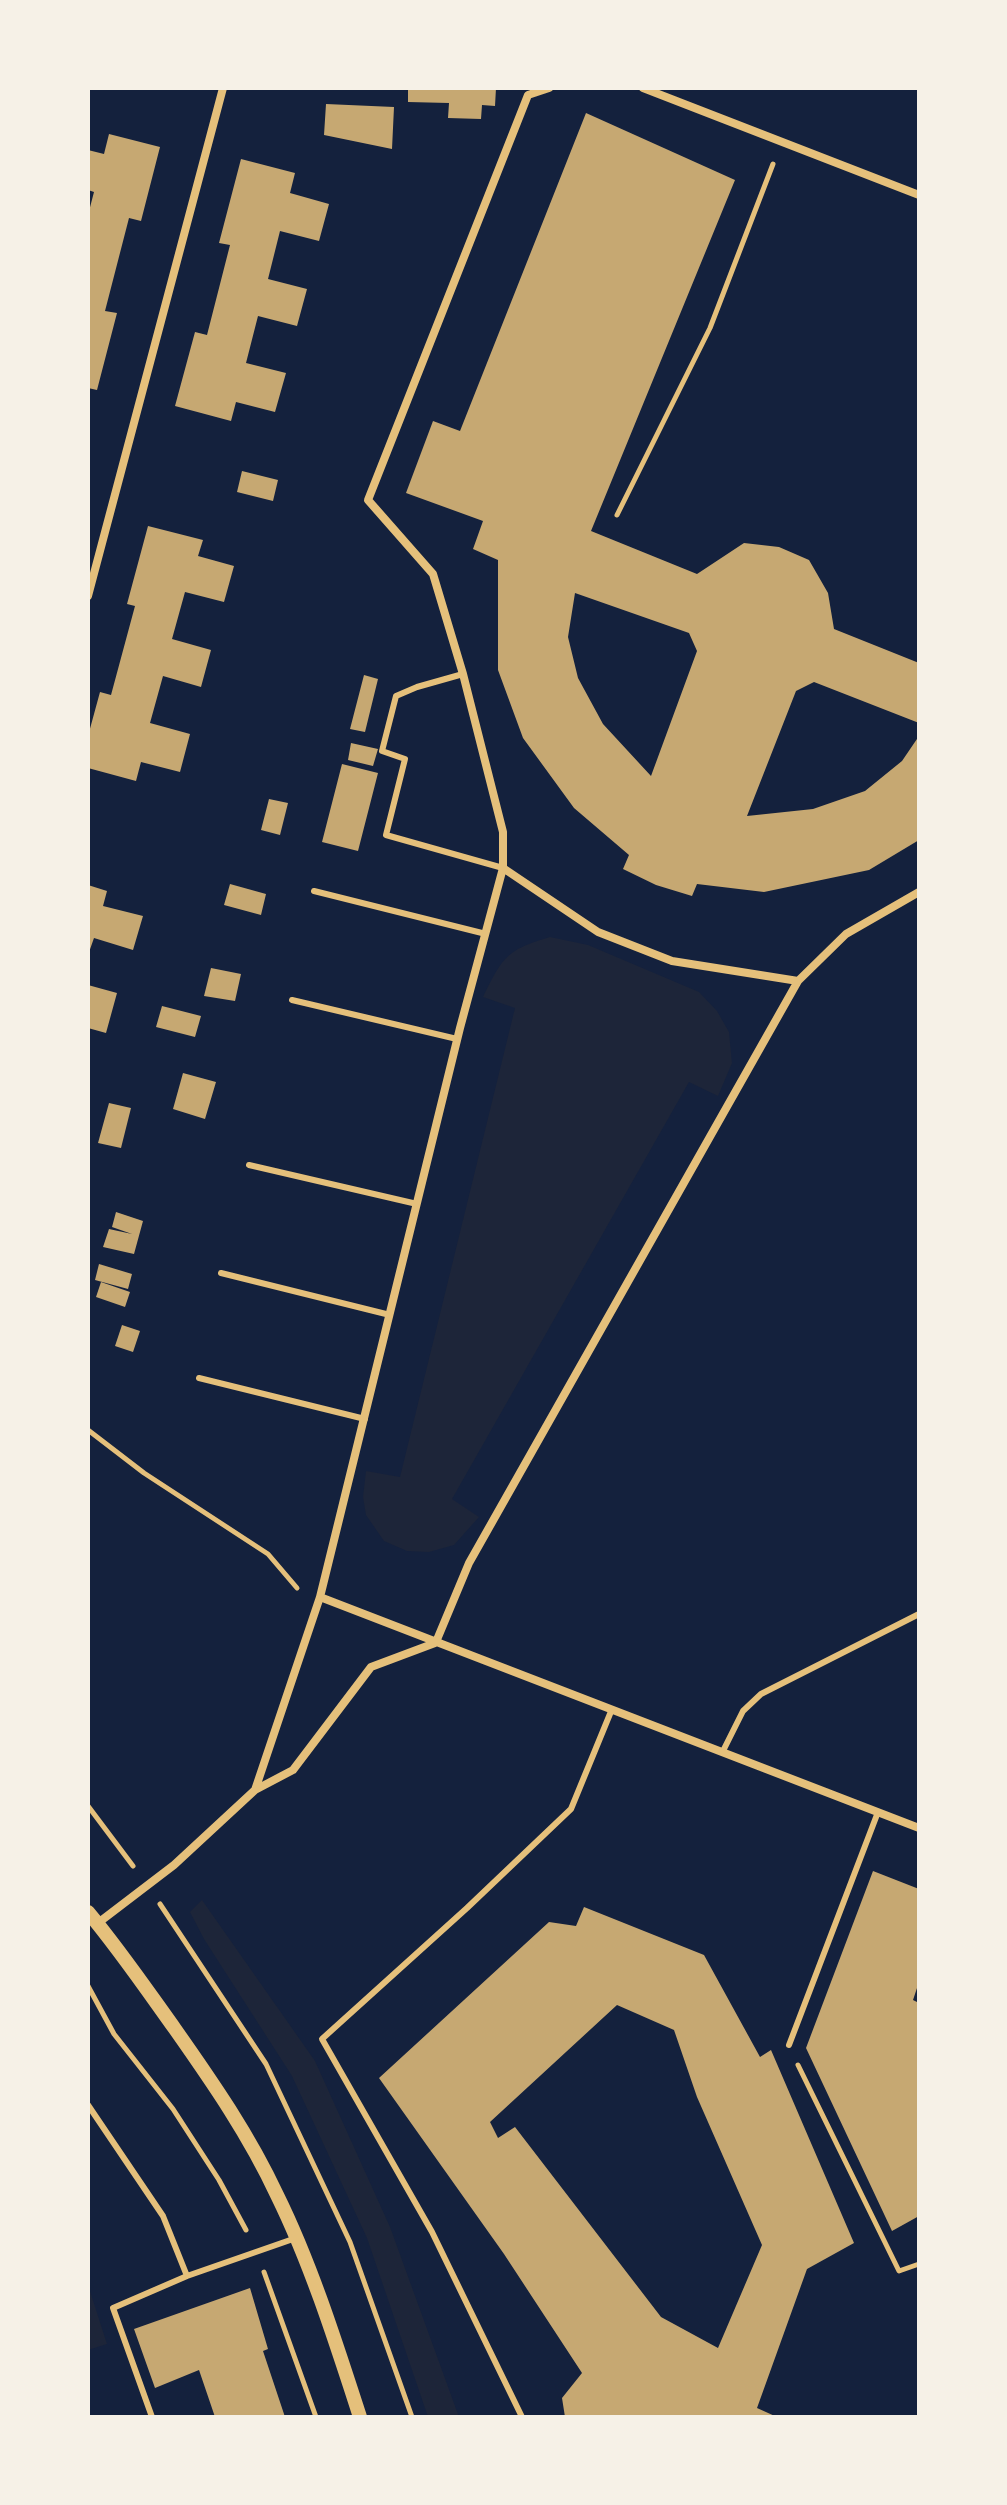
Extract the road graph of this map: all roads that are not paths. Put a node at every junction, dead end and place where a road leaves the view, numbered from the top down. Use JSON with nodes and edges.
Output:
{"nodes":[{"id":1,"x":223,"y":88,"type":"edge"},
{"id":2,"x":549,"y":88,"type":"edge"},
{"id":3,"x":643,"y":88,"type":"edge"},
{"id":4,"x":919,"y":195,"type":"edge"},
{"id":5,"x":88,"y":596,"type":"edge"},
{"id":6,"x":463,"y":674,"type":"junction"},
{"id":7,"x":503,"y":868,"type":"junction"},
{"id":8,"x":314,"y":891,"type":"dead end"},
{"id":9,"x":919,"y":892,"type":"edge"},
{"id":10,"x":486,"y":934,"type":"junction"},
{"id":11,"x":798,"y":981,"type":"junction"},
{"id":12,"x":292,"y":1000,"type":"dead end"},
{"id":13,"x":457,"y":1039,"type":"junction"},
{"id":14,"x":249,"y":1165,"type":"dead end"},
{"id":15,"x":417,"y":1204,"type":"junction"},
{"id":16,"x":221,"y":1273,"type":"dead end"},
{"id":17,"x":390,"y":1315,"type":"junction"},
{"id":18,"x":199,"y":1378,"type":"dead end"},
{"id":19,"x":365,"y":1419,"type":"junction"},
{"id":20,"x":320,"y":1597,"type":"junction"},
{"id":21,"x":919,"y":1614,"type":"edge"},
{"id":22,"x":436,"y":1642,"type":"junction"},
{"id":23,"x":612,"y":1709,"type":"junction"},
{"id":24,"x":723,"y":1751,"type":"junction"},
{"id":25,"x":255,"y":1790,"type":"junction"},
{"id":26,"x":878,"y":1812,"type":"junction"},
{"id":27,"x":919,"y":1828,"type":"edge"},
{"id":28,"x":93,"y":1918,"type":"edge"},
{"id":29,"x":789,"y":2045,"type":"road end"},
{"id":30,"x":88,"y":2105,"type":"edge"},
{"id":31,"x":296,"y":2238,"type":"junction"},
{"id":32,"x":187,"y":2276,"type":"junction"},
{"id":33,"x":152,"y":2417,"type":"edge"},
{"id":34,"x":360,"y":2417,"type":"edge"},
{"id":35,"x":522,"y":2417,"type":"edge"}],
"edges":[{"from":1,"to":5,"type":"street"},
{"from":2,"to":6,"type":"street"},
{"from":3,"to":4,"type":"street"},
{"from":6,"to":7,"type":"street"},
{"from":6,"to":7,"type":"lane"},
{"from":7,"to":10,"type":"street"},
{"from":7,"to":11,"type":"street"},
{"from":8,"to":10,"type":"lane"},
{"from":9,"to":11,"type":"street"},
{"from":10,"to":13,"type":"street"},
{"from":11,"to":22,"type":"street"},
{"from":12,"to":13,"type":"lane"},
{"from":13,"to":15,"type":"street"},
{"from":14,"to":15,"type":"lane"},
{"from":15,"to":17,"type":"street"},
{"from":16,"to":17,"type":"lane"},
{"from":17,"to":19,"type":"street"},
{"from":18,"to":19,"type":"lane"},
{"from":19,"to":20,"type":"street"},
{"from":20,"to":22,"type":"street"},
{"from":20,"to":25,"type":"street"},
{"from":21,"to":24,"type":"lane"},
{"from":22,"to":23,"type":"street"},
{"from":22,"to":25,"type":"street"},
{"from":23,"to":24,"type":"street"},
{"from":23,"to":35,"type":"lane"},
{"from":24,"to":26,"type":"street"},
{"from":25,"to":28,"type":"street"},
{"from":26,"to":27,"type":"street"},
{"from":26,"to":29,"type":"lane"},
{"from":28,"to":31,"type":"street"},
{"from":30,"to":32,"type":"lane"},
{"from":31,"to":32,"type":"lane"},
{"from":31,"to":34,"type":"street"},
{"from":32,"to":33,"type":"lane"}]}
